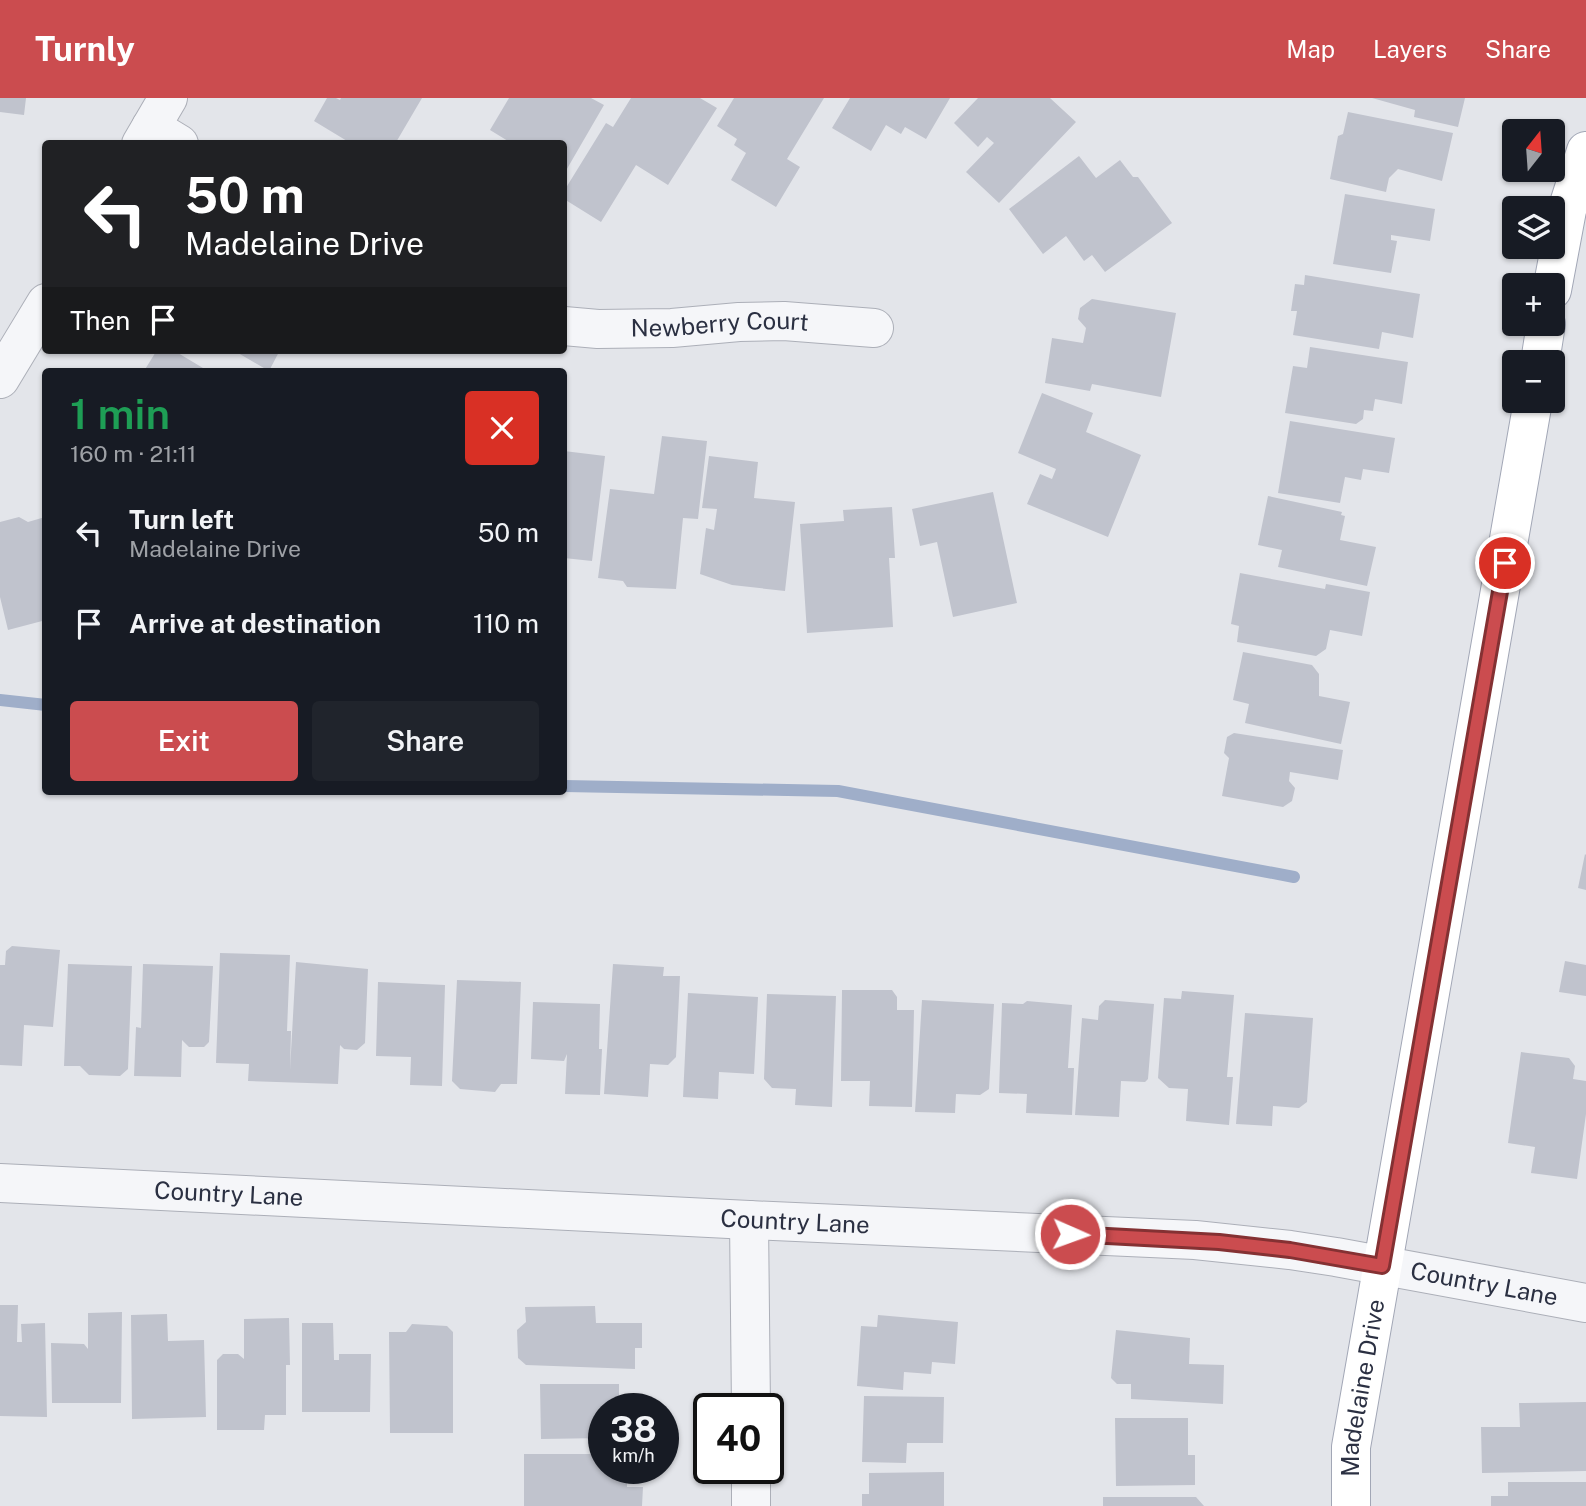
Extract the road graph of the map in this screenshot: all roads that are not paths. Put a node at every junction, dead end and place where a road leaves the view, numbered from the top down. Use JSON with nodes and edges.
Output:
{"nodes":[{"id":1,"x":1586,"y":151,"type":"edge"},
{"id":2,"x":1555,"y":273,"type":"edge"},
{"id":3,"x":42,"y":310,"type":"edge"},
{"id":4,"x":567,"y":326,"type":"edge"},
{"id":5,"x":874,"y":328,"type":"dead end"},
{"id":6,"x":0,"y":379,"type":"edge"},
{"id":7,"x":1531,"y":413,"type":"edge"},
{"id":8,"x":0,"y":1184,"type":"edge"},
{"id":9,"x":749,"y":1220,"type":"junction"},
{"id":10,"x":1382,"y":1266,"type":"junction"},
{"id":11,"x":1586,"y":1303,"type":"edge"},
{"id":12,"x":751,"y":1393,"type":"edge"},
{"id":13,"x":751,"y":1484,"type":"edge"},
{"id":14,"x":751,"y":1506,"type":"edge"},
{"id":15,"x":1351,"y":1506,"type":"edge"}],
"edges":[{"from":1,"to":2,"type":"main road"},
{"from":3,"to":6,"type":"street"},
{"from":4,"to":5,"type":"street","name":"Newberry Court"},
{"from":7,"to":10,"type":"main road","name":"Madelaine Drive"},
{"from":8,"to":9,"type":"street","name":"Country Lane"},
{"from":9,"to":10,"type":"street","name":"Country Lane"},
{"from":9,"to":12,"type":"street"},
{"from":10,"to":11,"type":"street","name":"Country Lane"},
{"from":10,"to":15,"type":"main road","name":"Madelaine Drive"},
{"from":13,"to":14,"type":"street"}]}
